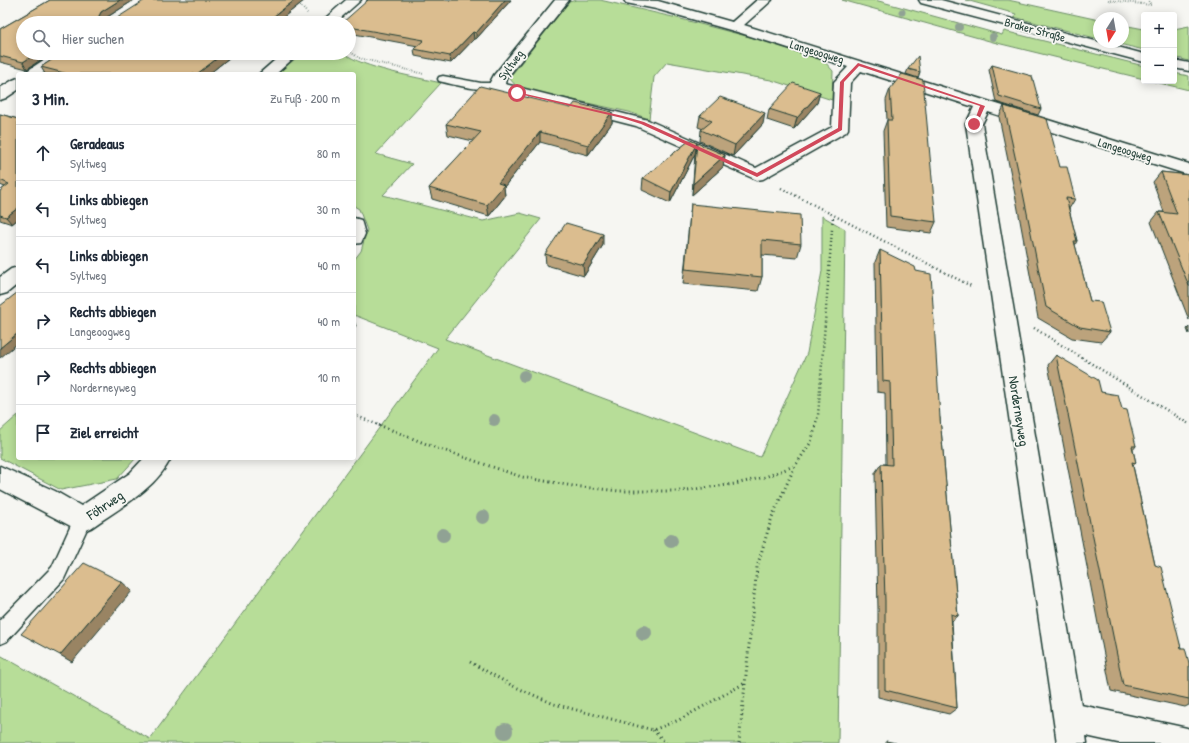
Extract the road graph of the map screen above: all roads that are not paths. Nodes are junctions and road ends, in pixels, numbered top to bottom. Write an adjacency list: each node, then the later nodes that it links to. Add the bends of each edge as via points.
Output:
1 (354, 0): 6 (street)
2 (562, 0): 18 (street, Syltweg, via 499,78)
3 (631, 0): 7 (street, Langeoogweg)
4 (765, 0): 7 (street)
5 (926, 0): 8 (street, Braker Straße)
6 (335, 16)
7 (734, 26): 11 (street, Langeoogweg)
8 (1141, 57)
9 (53, 60): 14 (street)
10 (284, 60): 15 (street)
11 (858, 65): 18 (street, Syltweg, via 842,82 840,129 757,175 642,123); 20 (street, Langeoogweg)
12 (1177, 65): 13 (street)
13 (1189, 67)
14 (35, 72)
15 (269, 72)
16 (443, 79): 18 (lane)
17 (16, 84): 19 (street)
18 (496, 86)
19 (0, 95)
20 (982, 106): 21 (street, Langeoogweg); 28 (street, Norderneyweg, via 974,124)
21 (1189, 170)
22 (16, 276): 23 (street)
23 (0, 288)
24 (157, 460): 26 (street, Föhrweg, via 139,481)
25 (0, 477): 26 (street, Föhrweg)
26 (82, 520): 27 (lane, via 58,573)
27 (0, 634)
28 (1070, 730): 29 (street, Norderneyweg)
29 (1187, 743)

